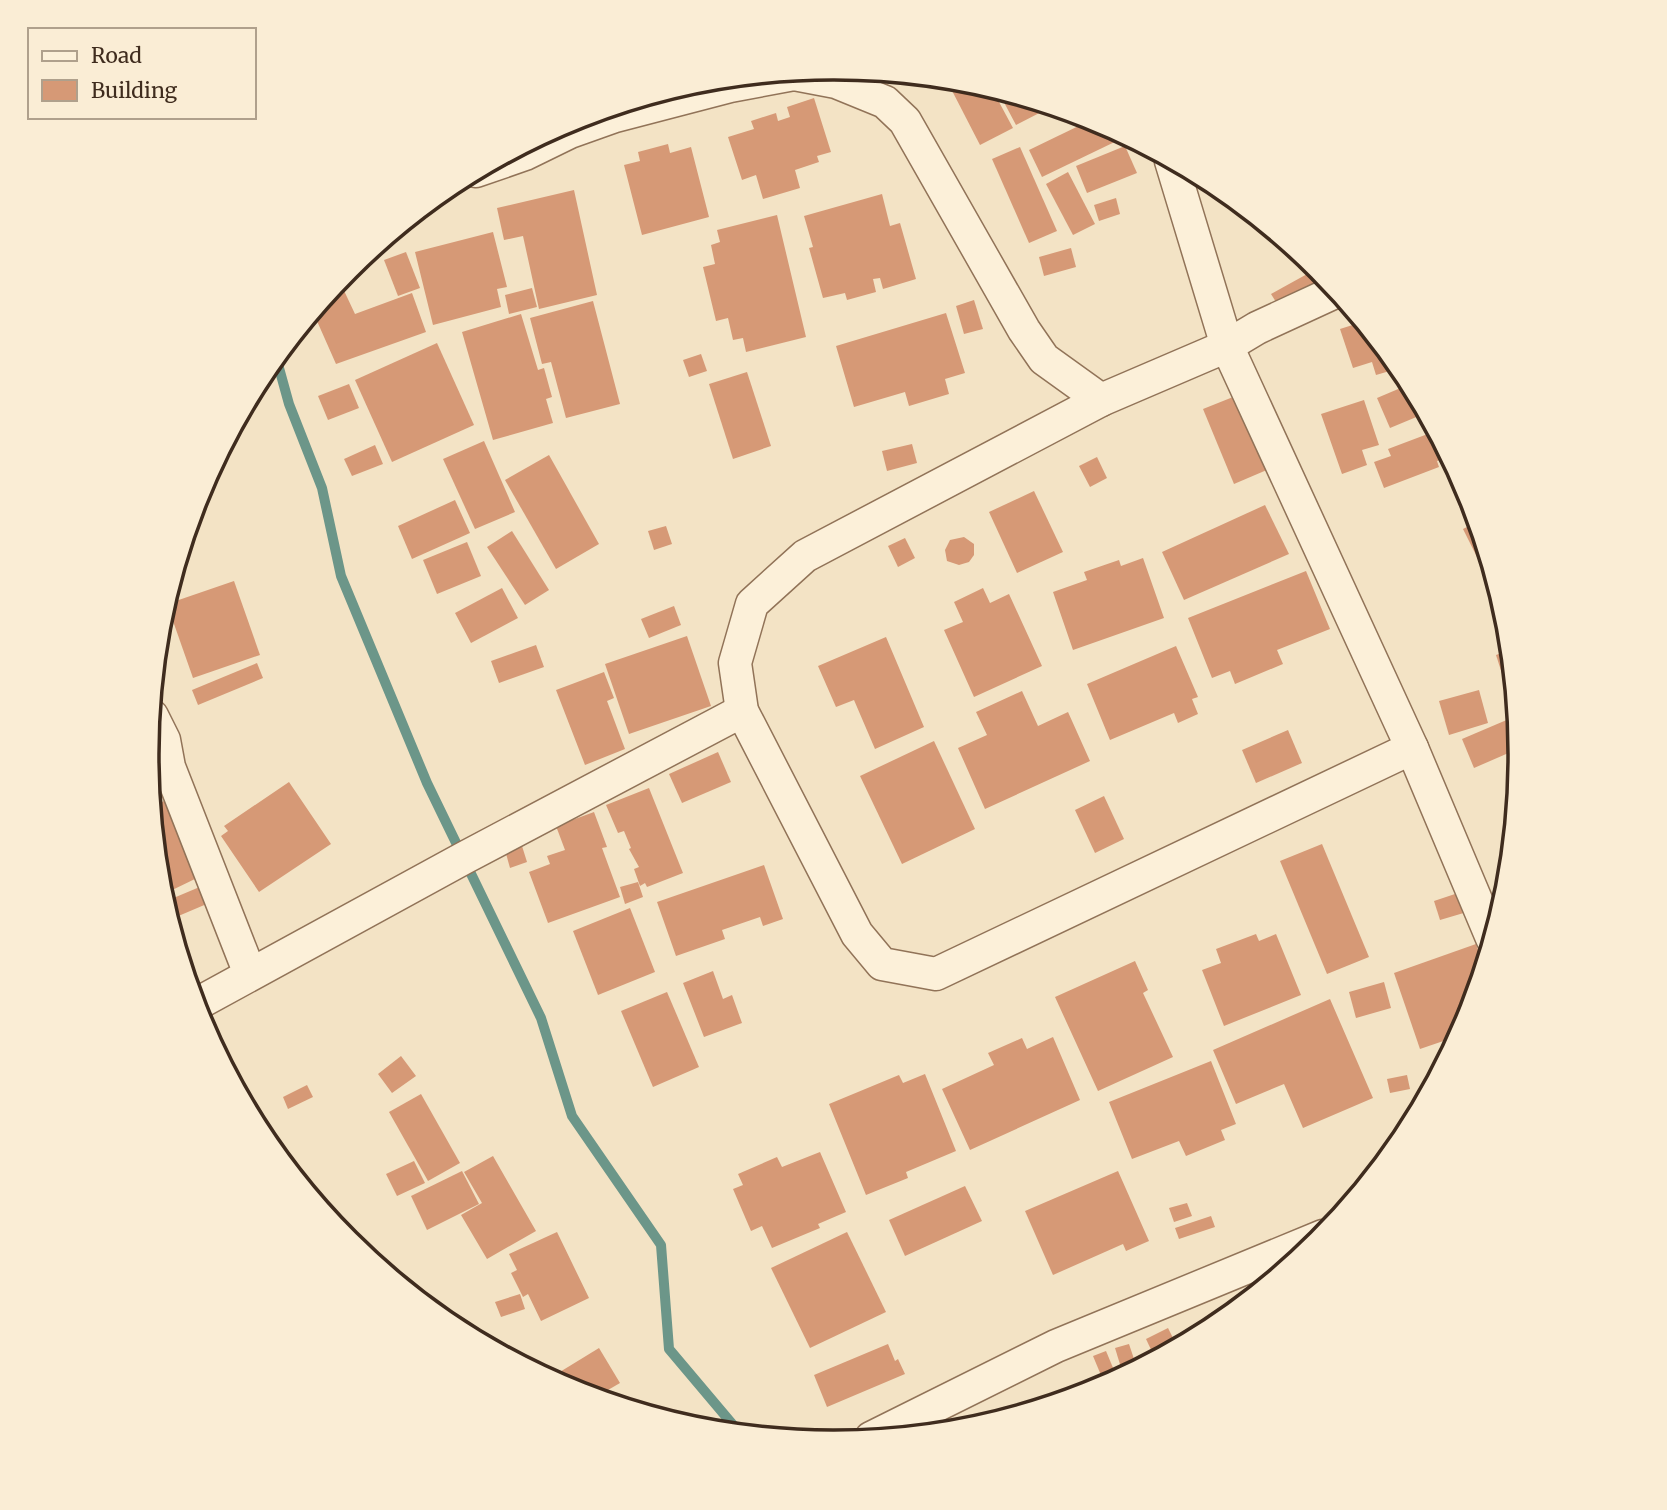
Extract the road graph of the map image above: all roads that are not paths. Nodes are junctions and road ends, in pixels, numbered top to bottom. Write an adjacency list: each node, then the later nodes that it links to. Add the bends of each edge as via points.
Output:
1 (827, 80): 7 (street, via 885,102 905,121 1044,359)
2 (705, 92): 3 (street)
3 (628, 113)
4 (1175, 173): 6 (street)
5 (1326, 295): 6 (street)
6 (1227, 346): 7 (street); 10 (street)
7 (1101, 400): 8 (street, via 805,556 752,604 735,663)
8 (742, 711): 10 (street, via 857,934 882,964 936,974); 12 (street)
9 (160, 731): 12 (street, via 169,767)
10 (1412, 748): 11 (street)
11 (1486, 924)
12 (250, 974): 13 (street)
13 (205, 999)
14 (1292, 1249): 15 (street, via 1056,1346)
15 (894, 1427)

